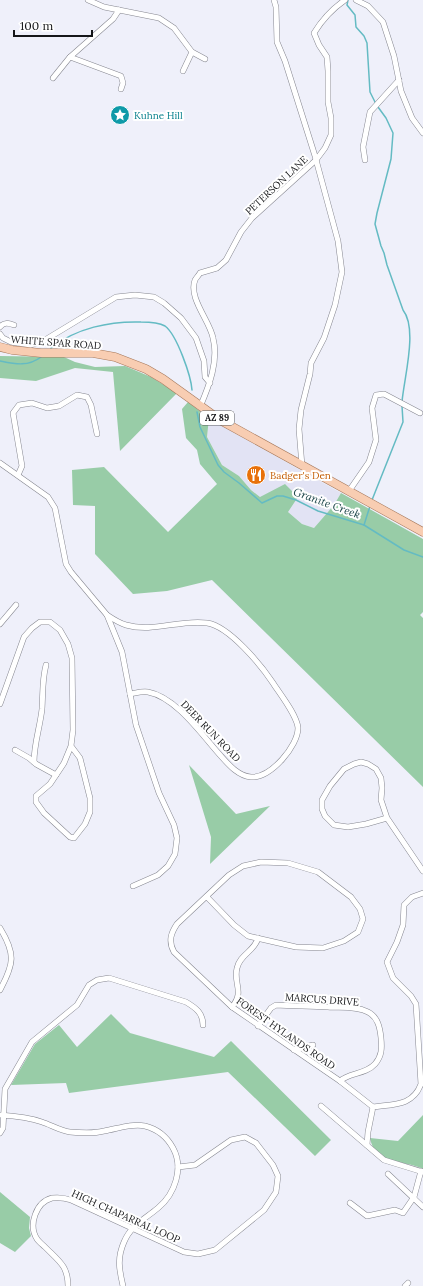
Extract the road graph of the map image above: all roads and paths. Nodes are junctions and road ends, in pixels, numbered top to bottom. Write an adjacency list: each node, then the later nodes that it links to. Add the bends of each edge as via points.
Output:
1 (88, 0): 5 (street)
2 (274, 0): 14 (street, via 277,42)
3 (345, 0): 14 (street, PETERSON LANE, via 334,8 314,33 327,57 331,118 331,136)
4 (356, 0): 11 (street, via 368,6 383,22)
5 (119, 10): 6 (street, via 159,18 174,28); 7 (street)
6 (192, 52): 8 (street); 9 (street)
7 (70, 57): 10 (street); 12 (street, via 121,76)
8 (204, 59)
9 (183, 71)
10 (52, 78)
11 (399, 80): 13 (street, via 412,118); 15 (street, via 370,112 363,147)
12 (121, 89)
13 (423, 133)
14 (316, 160): 20 (street, PETERSON LANE, via 252,218 226,260 217,268 200,273 195,281 194,294 214,338); 25 (street, via 338,241 342,272 324,338 311,363 301,410 299,429)
15 (365, 160)
16 (14, 325): 17 (street, via 9,323)
17 (0, 327)
18 (0, 334): 20 (street, via 11,342 31,345 45,340 116,297 154,297 164,302 181,318 196,338 204,361 205,378)
19 (0, 347): 21 (main road, WHITE SPAR ROAD / AZ 89, via 40,353 93,353 115,357 146,369)
20 (210, 383): 21 (street, PETERSON LANE)
21 (200, 407): 25 (main road, WHITE SPAR ROAD / AZ 89)
22 (420, 413): 27 (street, via 384,394 376,395 372,408 376,440 369,462)
23 (97, 434): 26 (street, via 87,397 77,395 59,406 47,408 32,403 19,405 13,413 22,466)
24 (0, 463): 26 (street)
25 (302, 466): 27 (main road, WHITE SPAR ROAD / AZ 89)
26 (18, 475): 30 (street, via 48,497 55,508 66,564)
27 (349, 491): 28 (main road, WHITE SPAR ROAD / AZ 89)
28 (423, 532)
29 (16, 605): 31 (street)
30 (107, 615): 33 (street, via 122,652); 33 (street, DEER RUN ROAD, via 124,625 142,628 208,623 223,630 247,650 272,681 294,715 298,727 296,740 278,764 258,776 251,777 229,766 187,718 165,699 149,692)
31 (0, 624)
32 (46, 665): 37 (street)
33 (130, 694): 41 (street, via 136,725 177,838 175,854 168,866 158,875)
34 (0, 704): 35 (street, via 24,637 40,622 50,622 60,630 72,658)
35 (71, 746): 38 (street); 38 (street, via 80,758 90,798 90,812 85,824 74,838 44,813 36,802 36,796)
36 (15, 750): 37 (street)
37 (34, 762): 38 (street)
38 (56, 775)
39 (386, 818): 39 (street, via 348,827 334,825 322,810 322,800 344,769 361,762 376,769 381,778 381,800); 40 (street)
40 (423, 871)
41 (133, 886)
42 (423, 893): 54 (street, via 412,897 404,905 403,925 387,962 393,978 416,1004 421,1084 412,1099 400,1104)
43 (207, 897): 45 (street, FOREST HYLANDS ROAD, via 240,931); 45 (street, FOREST HYLANDS ROAD, via 243,866 261,862 288,863 318,872 330,880 351,897 360,909 363,919 358,932 323,948 296,947); 47 (street, FOREST HYLANDS ROAD, via 177,924 172,931 170,942 174,952)
44 (0, 928): 46 (street, via 9,942 12,954 11,968)
45 (258, 938): 47 (street, via 241,958 236,969 239,997)
46 (0, 990)
47 (232, 1007): 49 (street, FOREST HYLANDS ROAD)
48 (203, 1025): 55 (street, via 203,1017 186,1002 109,978 97,980 89,985 77,1005 32,1042 5,1089)
49 (258, 1026): 51 (street, FOREST HYLANDS ROAD); 52 (street, MARCUS DRIVE, via 276,1005 355,1008 368,1012 380,1029 380,1057 369,1069)
50 (313, 1045): 51 (street)
51 (294, 1050): 52 (street, FOREST HYLANDS ROAD)
52 (340, 1081): 54 (street, FOREST HYLANDS ROAD)
53 (321, 1106): 57 (street)
54 (373, 1107): 57 (street)
55 (2, 1115): 56 (street, via 3,1128); 58 (street, via 21,1116 68,1132 80,1133 102,1132 129,1125 145,1126 159,1132 168,1140 175,1152)
56 (0, 1133)
57 (367, 1145): 59 (street, via 384,1160)
58 (178, 1167): 64 (street, via 172,1191 164,1202); 64 (street, HIGH CHAPARRAL LOOP, via 195,1165 231,1140 244,1137 256,1143 273,1165 278,1176 276,1192 264,1210 215,1250 198,1254 184,1252)
59 (422, 1172): 61 (street)
60 (388, 1174): 61 (street)
61 (414, 1197): 62 (street, via 403,1213 395,1210 367,1216); 63 (street)
62 (350, 1203)
63 (423, 1207)
64 (132, 1228): 65 (street, HIGH CHAPARRAL LOOP, via 61,1197 51,1198 41,1205 33,1221 34,1231 37,1239 62,1265 68,1275); 66 (street, via 119,1256)
65 (68, 1286)
66 (123, 1286)

